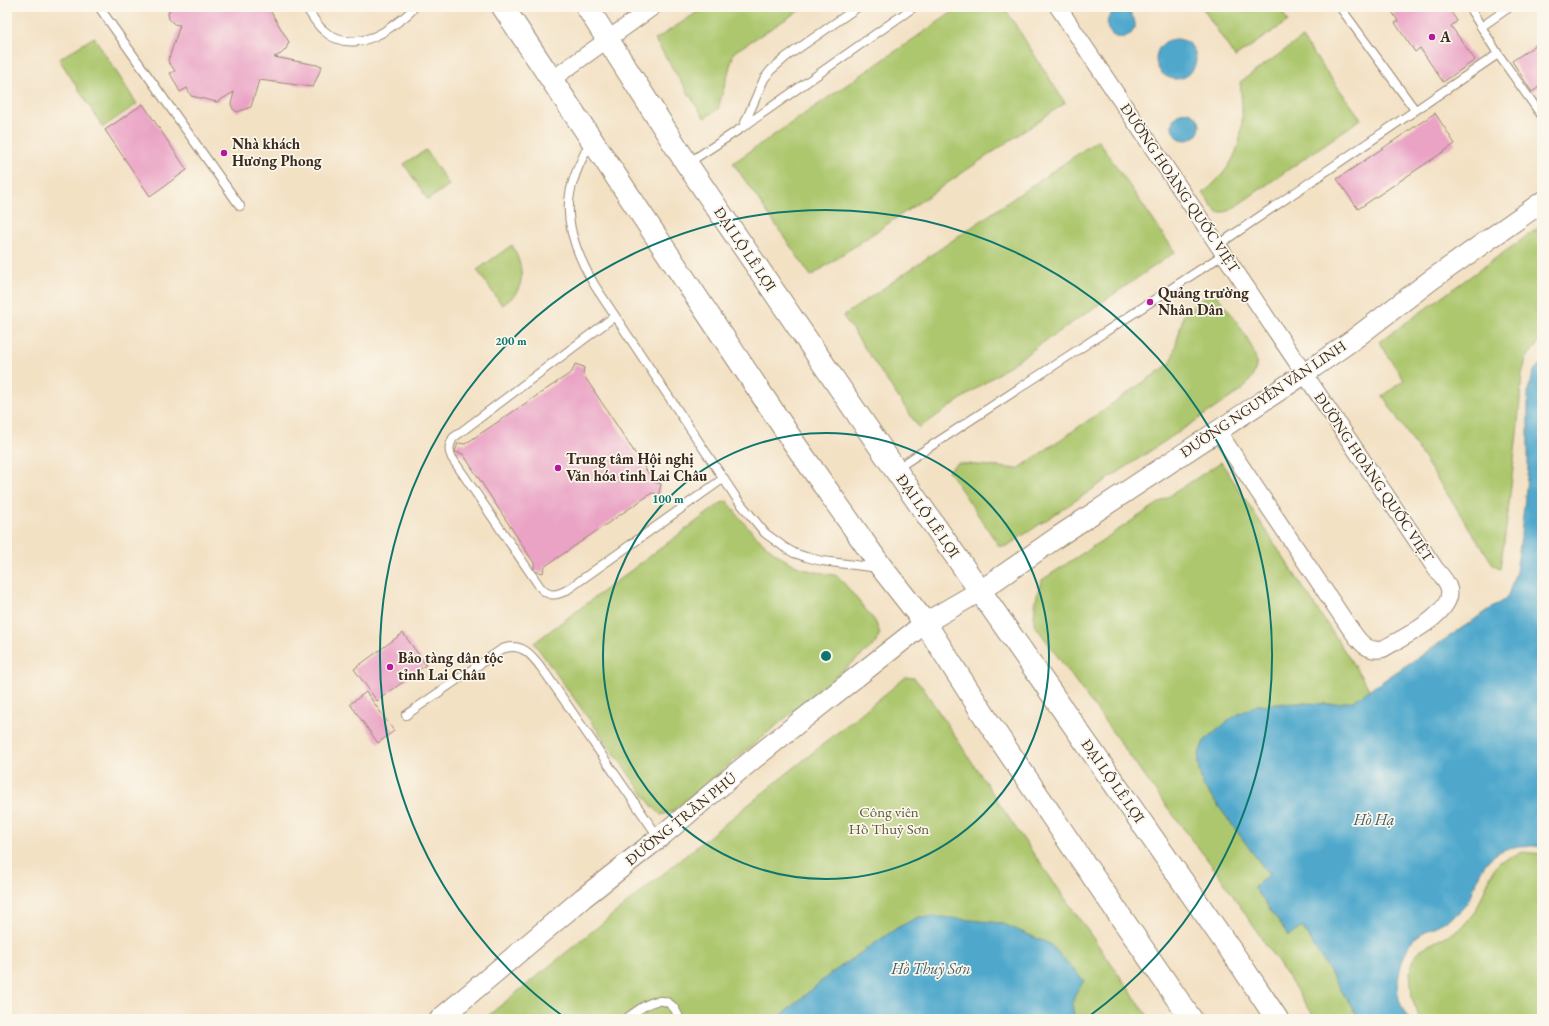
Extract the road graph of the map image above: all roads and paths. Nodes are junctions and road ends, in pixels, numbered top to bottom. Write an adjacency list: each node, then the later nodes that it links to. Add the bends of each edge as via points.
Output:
1 (99, 7): 23 (lane)
2 (306, 7): 3 (lane, via 321,29 348,42 372,38 407,15)
3 (414, 7)
4 (503, 7): 16 (main road)
5 (587, 7): 14 (main road, ĐẠI LỘ LÊ LỢI)
6 (654, 7): 14 (street)
7 (858, 7): 19 (lane, via 771,70 764,79)
8 (914, 7): 19 (lane)
9 (1058, 7): 24 (street, ĐƯỜNG HOÀNG QUỐC VIỆT)
10 (1340, 7): 17 (lane)
11 (1469, 7): 13 (lane)
12 (1510, 7): 13 (lane)
13 (1481, 27): 15 (lane)
14 (608, 39): 16 (street); 21 (main road, ĐẠI LỘ LÊ LỢI)
15 (1498, 54): 17 (lane); 18 (lane)
16 (551, 80): 20 (main road)
17 (1415, 110): 24 (lane)
18 (1542, 116)
19 (743, 127): 21 (lane)
20 (591, 139): 25 (lane, via 575,177 568,216 585,270); 30 (main road, via 794,443)
21 (687, 164): 28 (main road, ĐẠI LỘ LÊ LỢI)
22 (1542, 202): 26 (street, ĐƯỜNG NGUYỄN VĂN LINH)
23 (240, 206)
24 (1221, 250): 26 (street, ĐƯỜNG HOÀNG QUỐC VIỆT); 28 (lane)
25 (615, 316): 29 (lane); 29 (lane, via 452,438 449,452 456,465 544,593 550,595 567,590)
26 (1304, 374): 27 (street, ĐƯỜNG NGUYỄN VĂN LINH); 27 (street, ĐƯỜNG HOÀNG QUỐC VIỆT, via 1449,586 1446,606 1424,624 1383,649 1375,651 1367,648 1349,627)
27 (1217, 430): 31 (street, ĐƯỜNG NGUYỄN VĂN LINH)
28 (895, 469): 31 (main road, ĐẠI LỘ LÊ LỢI)
29 (724, 478): 30 (lane, via 737,499 765,532 794,553 822,561)
30 (882, 568): 32 (main road)
31 (980, 590): 32 (street, ĐƯỜNG NGUYỄN VĂN LINH); 39 (main road, ĐẠI LỘ LÊ LỢI)
32 (925, 623): 34 (street, ĐƯỜNG TRẦN PHÚ, via 730,778); 38 (main road, via 1072,846)
33 (406, 715): 34 (lane, via 502,649 518,647 530,655 546,674)
34 (659, 838): 35 (street, ĐƯỜNG TRẦN PHÚ, via 583,898)
35 (440, 1019)
36 (626, 1019): 37 (lane, via 657,1001 670,1004)
37 (680, 1019)
38 (1191, 1019)
39 (1277, 1019)

